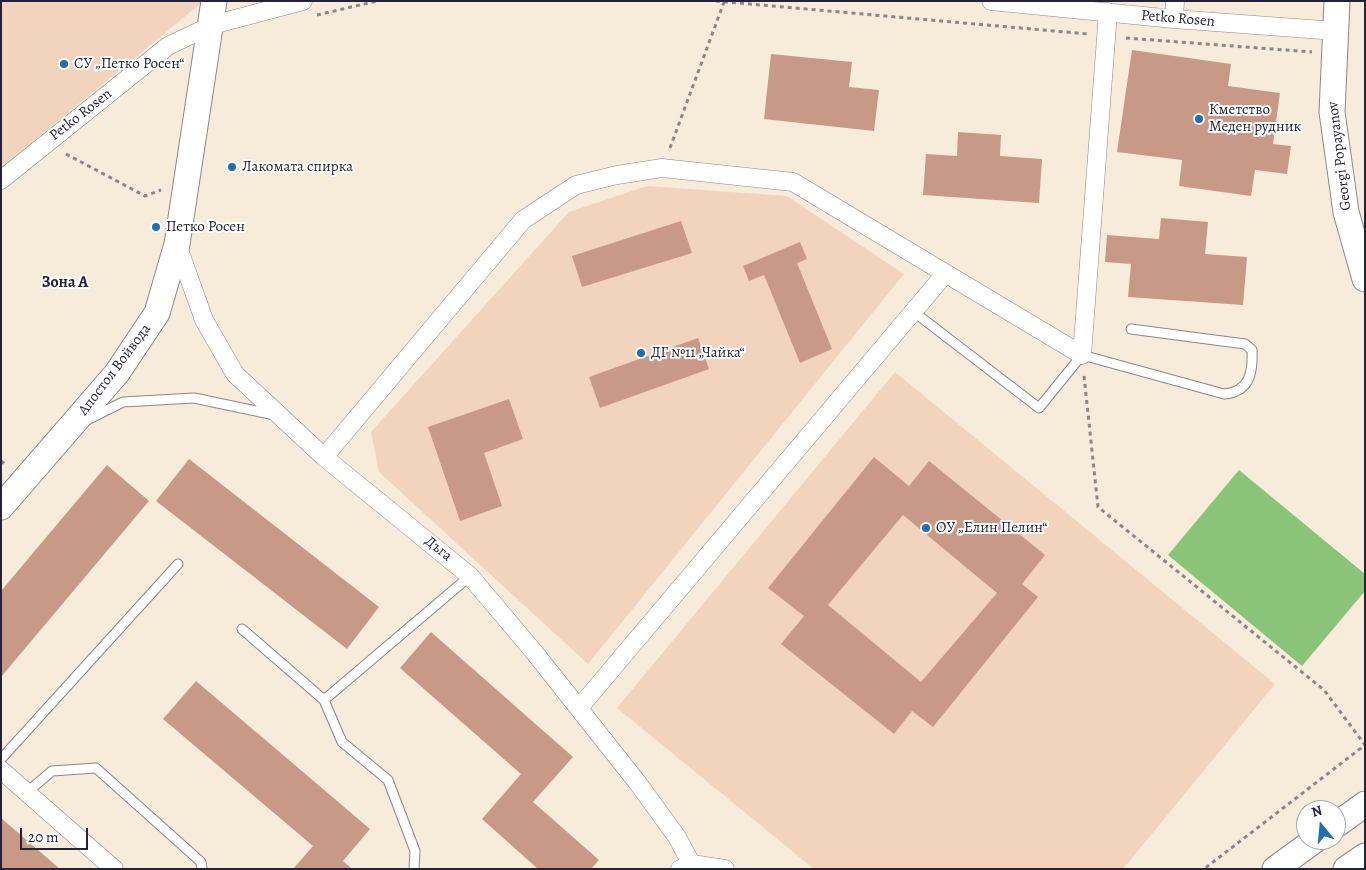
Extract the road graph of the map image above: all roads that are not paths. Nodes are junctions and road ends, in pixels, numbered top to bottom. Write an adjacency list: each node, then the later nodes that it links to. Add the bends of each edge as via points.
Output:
1 (303, 1): 6 (street, Petko Rosen)
2 (991, 1): 5 (street, Petko Rosen)
3 (1337, 1): 7 (street, Georgi Popayanov)
4 (1175, 10): 5 (street, Petko Rosen); 7 (street, Petko Rosen)
5 (1108, 12): 14 (street)
6 (213, 13): 8 (street, Petko Rosen); 9 (street, Апостол Войвода)
7 (1335, 42): 11 (street, Georgi Popayanov, via 1332,112 1346,212)
8 (1, 180)
9 (177, 244): 15 (street, Дъга, via 204,320 235,374); 16 (street, Апостол Войвода, via 157,314 117,373)
10 (945, 274): 12 (street); 14 (street); 17 (street, via 793,182 662,168 576,185 523,220)
11 (1365, 279)
12 (914, 312): 14 (lane, via 1039,408); 23 (street)
13 (1131, 329): 14 (lane, via 1245,344 1252,350 1247,384 1240,391 1224,394)
14 (1082, 355)
15 (277, 416): 16 (lane, via 194,398 123,402); 17 (street, Дъга)
16 (71, 428): 18 (street, Апостол Войвода)
17 (324, 457): 20 (street, Дъга)
18 (1, 507)
19 (178, 564): 24 (lane)
20 (470, 576): 22 (lane); 23 (street, Дъга)
21 (242, 629): 22 (lane)
22 (324, 700): 34 (lane, via 342,742 388,780 415,852)
23 (579, 708): 31 (street, Дъга, via 672,830)
24 (1, 759)
25 (1, 770): 26 (street)
26 (26, 793): 32 (street); 33 (lane, via 52,771 96,768 202,862)
27 (1365, 804): 28 (street)
28 (1346, 818)
29 (1301, 850): 36 (street)
30 (1365, 856): 37 (street)
31 (689, 867): 35 (street)
32 (114, 869)
33 (202, 869)
34 (414, 869)
35 (725, 869)
36 (1275, 869)
37 (1346, 869)

